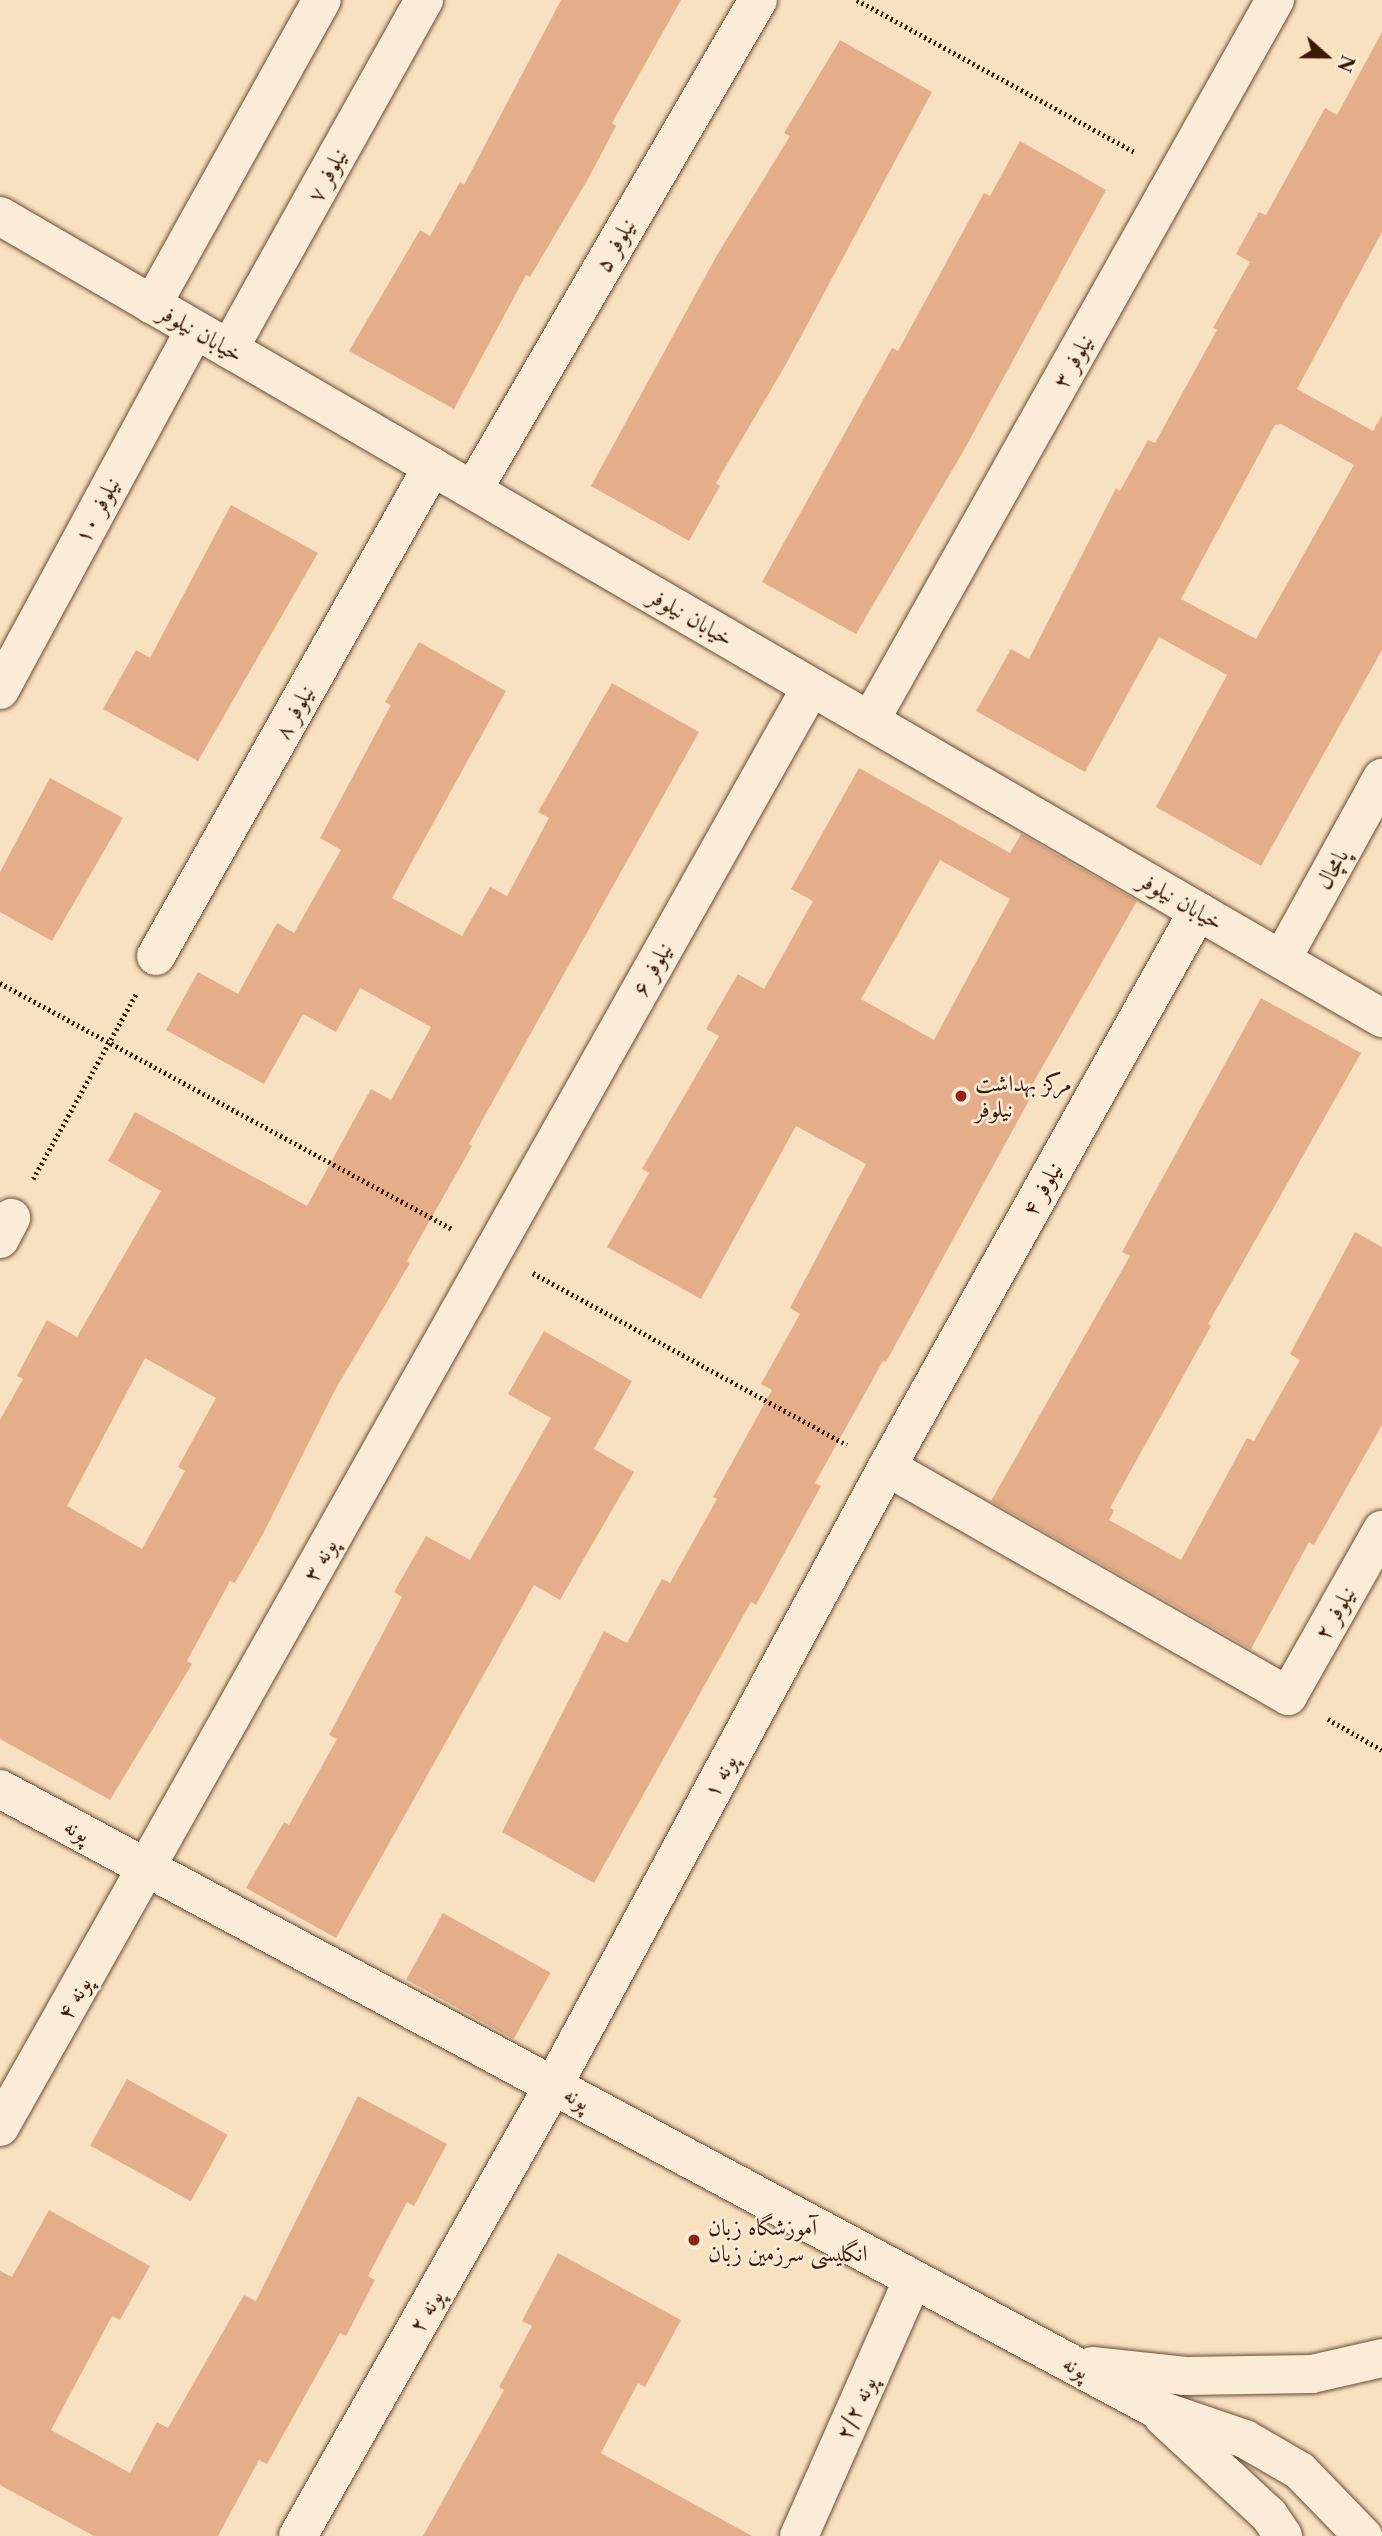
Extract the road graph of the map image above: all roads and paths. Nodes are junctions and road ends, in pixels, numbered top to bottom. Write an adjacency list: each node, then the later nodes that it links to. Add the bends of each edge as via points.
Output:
1 (322, 0): 8 (street)
2 (424, 0): 10 (street, نیلوفر ۷)
3 (758, 0): 12 (street, نیلوفر ۵)
4 (857, 0): 6 (path)
5 (1275, 0): 6 (street, نیلوفر ۳)
6 (1177, 176): 15 (street, نیلوفر ۳)
7 (0, 216): 8 (street, خیابان نیلوفر)
8 (152, 305): 9 (street, خیابان نیلوفر)
9 (195, 330): 10 (street, خیابان نیلوفر); 14 (street, نیلوفر ۱۰)
10 (229, 349): 11 (street, خیابان نیلوفر)
11 (432, 467): 12 (street, خیابان نیلوفر); 18 (street, نیلوفر ۸)
12 (473, 490): 13 (street, خیابان نیلوفر)
13 (811, 687): 15 (street, خیابان نیلوفر); 24 (street, نیلوفر ۶)
14 (0, 690)
15 (870, 721): 17 (street, خیابان نیلوفر)
16 (1382, 778): 19 (street, پامچال)
17 (1198, 911): 19 (street, خیابان نیلوفر); 25 (street, نیلوفر ۴)
18 (156, 956): 22 (path)
19 (1282, 959): 21 (street, خیابان نیلوفر)
20 (0, 983): 22 (path)
21 (1382, 1018)
22 (110, 1044): 23 (path); 24 (path)
23 (6, 1228)
24 (494, 1251): 25 (path); 30 (street, پونه ۳)
25 (887, 1467): 27 (street); 31 (street, پونه ۱)
26 (1382, 1530): 27 (street, نیلوفر ۲)
27 (1288, 1696): 28 (path)
28 (1382, 1750)
29 (0, 1789): 30 (street, پونه)
30 (147, 1868): 31 (street, پونه); 32 (street, پونه ۴)
31 (553, 2086): 33 (street, پونه); 37 (street, پونه ۲)
32 (0, 2127)
33 (913, 2279): 35 (street, پونه); 38 (street, پونه ۲/۲)
34 (1382, 2358): 35 (street, via 1312,2374 1261,2375 1185,2376)
35 (1071, 2364): 36 (street, پونه)
36 (1154, 2408): 39 (street, via 1269,2515); 40 (street, via 1245,2439 1300,2471)
37 (298, 2536)
38 (799, 2536)
39 (1283, 2536)
40 (1363, 2536)

